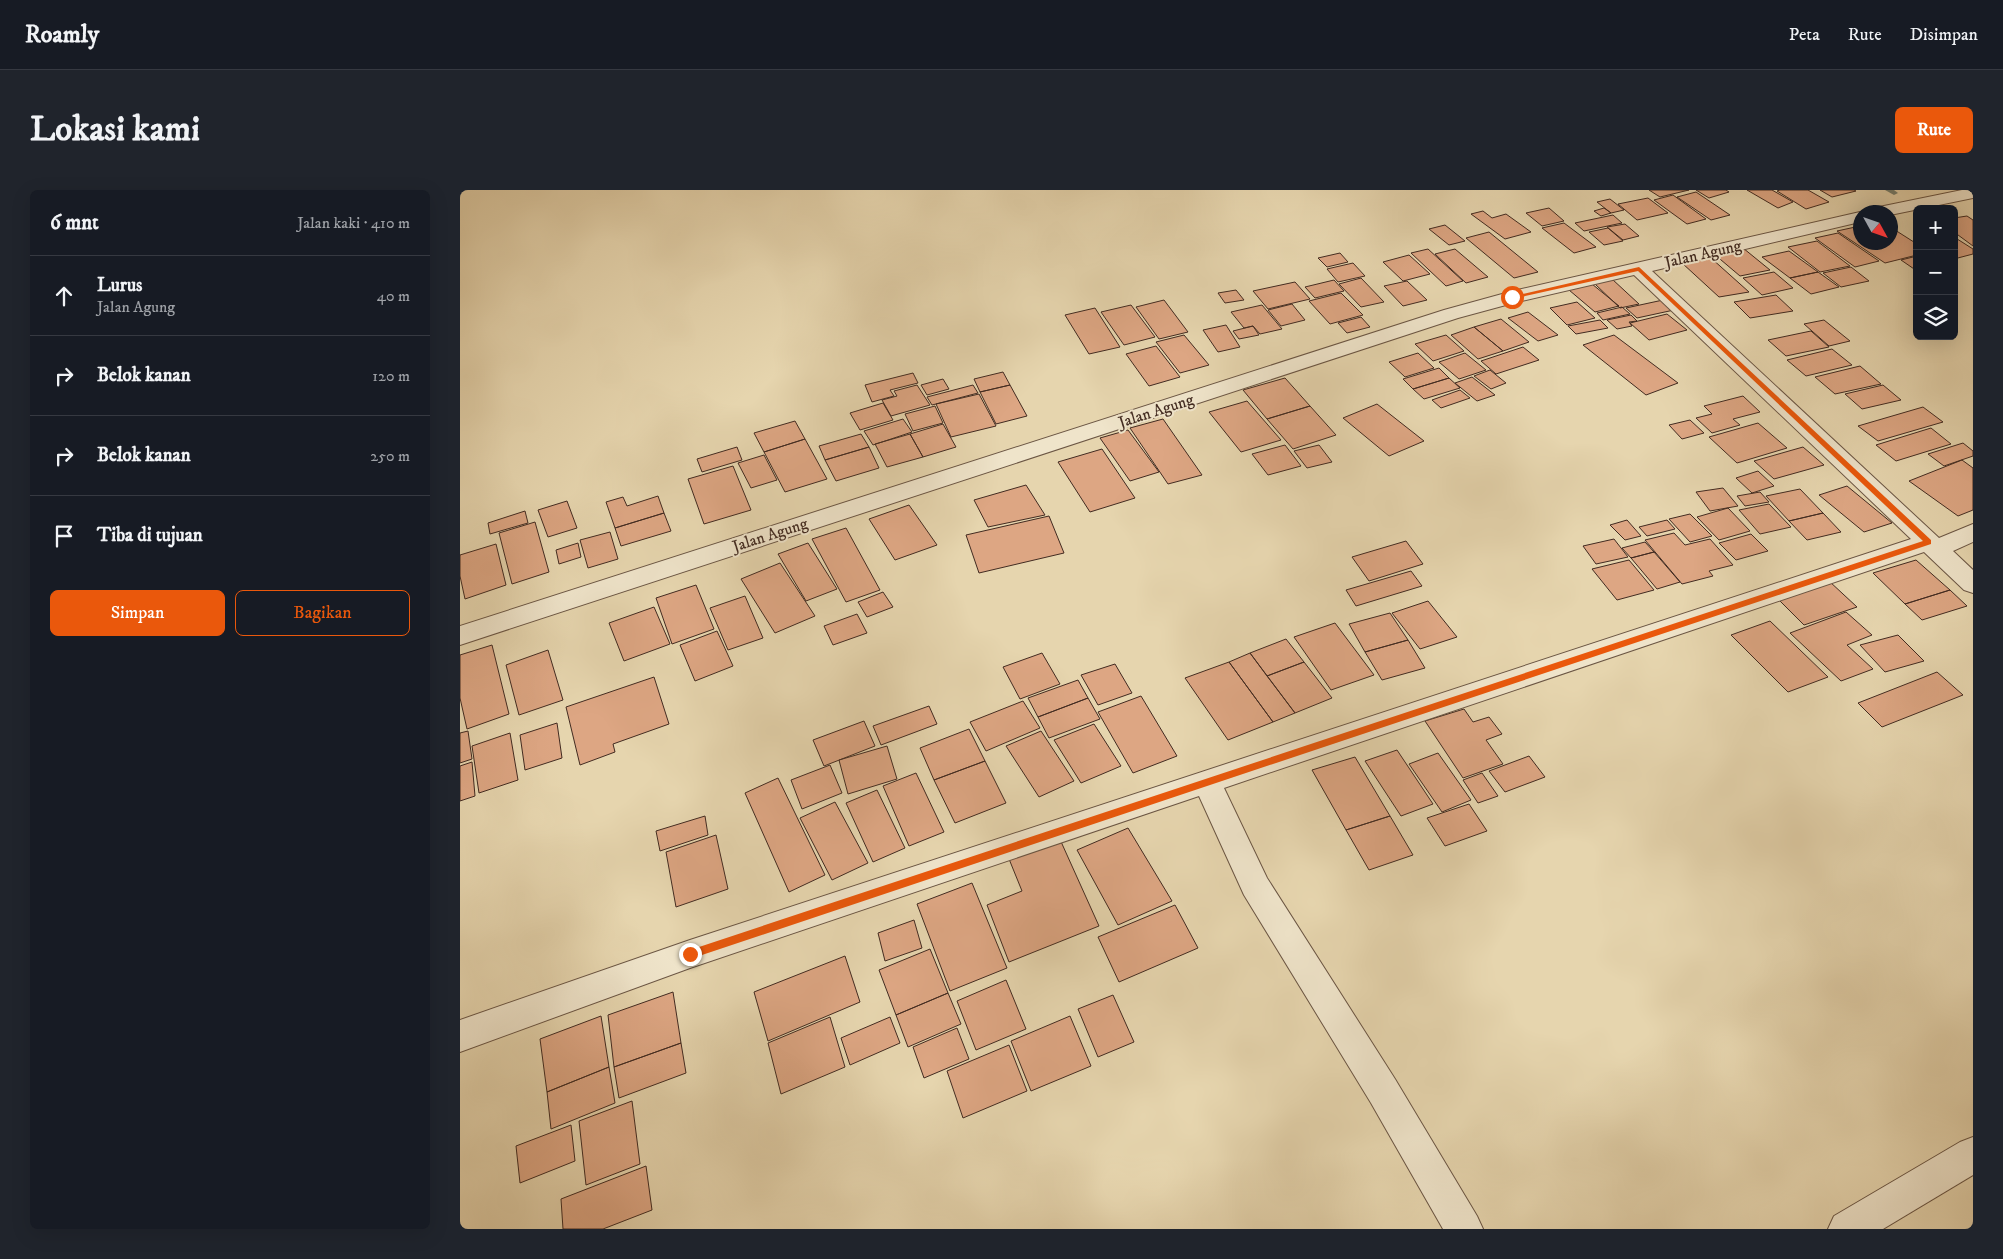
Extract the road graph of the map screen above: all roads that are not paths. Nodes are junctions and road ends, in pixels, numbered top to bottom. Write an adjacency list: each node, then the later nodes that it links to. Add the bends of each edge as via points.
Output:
1 (1973, 193): 2 (street)
2 (1898, 208)
3 (1853, 219): 4 (street, Jalan Agung)
4 (1639, 269): 6 (street); 8 (street, Jalan Agung, via 1451,314)
5 (1973, 532): 6 (street)
6 (1932, 546): 7 (street); 9 (street)
7 (1973, 584)
8 (460, 636)
9 (1207, 782): 10 (street, via 690,954); 12 (street, via 1255,886 1383,1091)
10 (460, 1036)
11 (1973, 1154): 13 (street)
12 (1464, 1229)
13 (1847, 1229)

